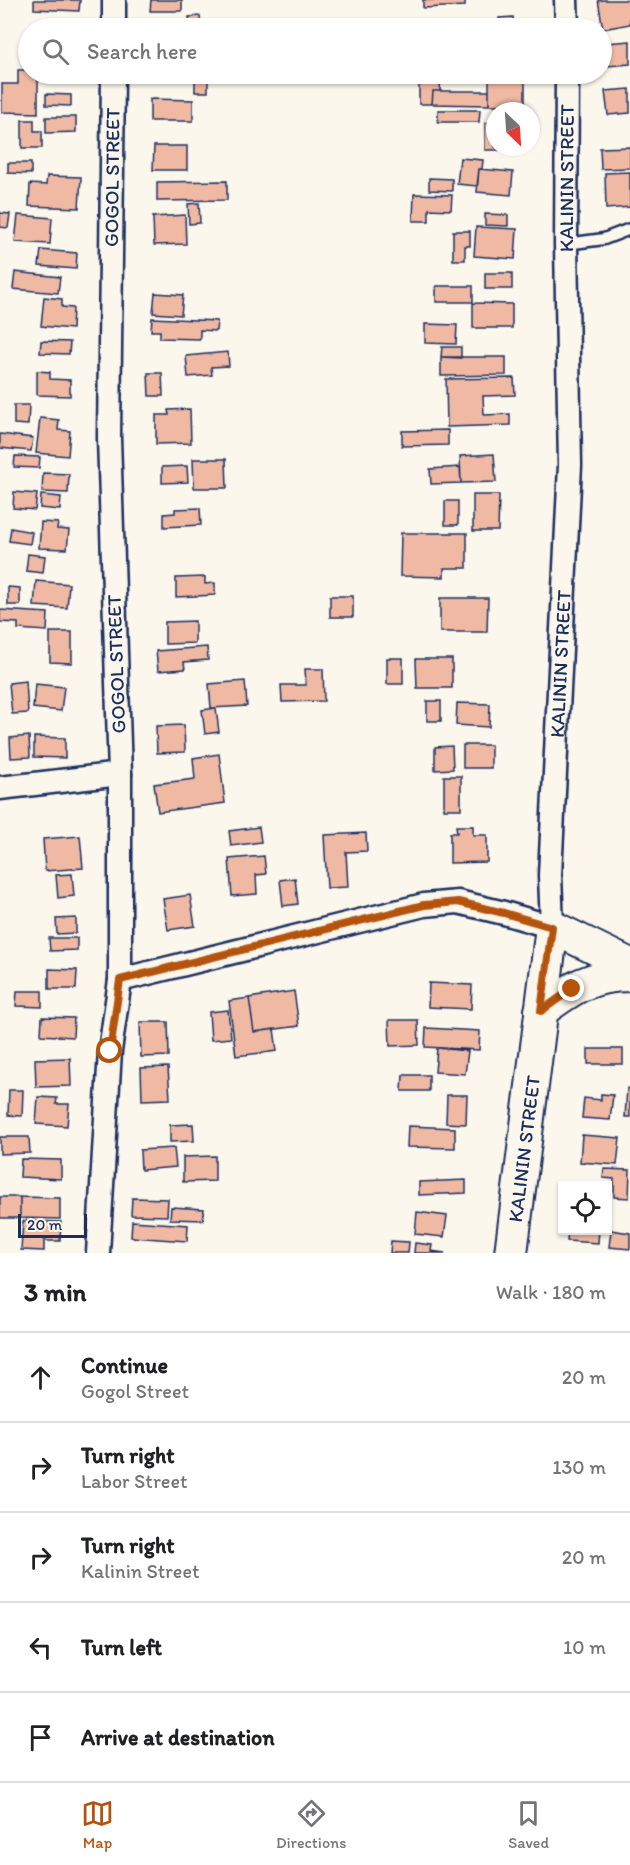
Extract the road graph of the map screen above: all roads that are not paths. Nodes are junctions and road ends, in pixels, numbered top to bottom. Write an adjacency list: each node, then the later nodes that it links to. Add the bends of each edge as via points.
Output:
1 (114, 0): 3 (street)
2 (566, 0): 4 (street)
3 (114, 18)
4 (567, 18)
5 (114, 84): 9 (street, GOGOL STREET, via 109,438)
6 (567, 84): 8 (street, KALININ STREET)
7 (630, 230): 8 (lane, via 604,239)
8 (566, 244): 11 (street, KALININ STREET, via 570,465 550,874)
9 (120, 774): 10 (street); 14 (street, GOGOL STREET)
10 (0, 788)
11 (552, 927): 12 (street); 14 (street, via 458,902 424,905); 15 (street, KALININ STREET)
12 (630, 965)
13 (630, 975): 15 (street, via 592,979)
14 (120, 980): 16 (street, GOGOL STREET, via 110,1051)
15 (541, 1011): 17 (street, KALININ STREET)
16 (98, 1253)
17 (512, 1253)

